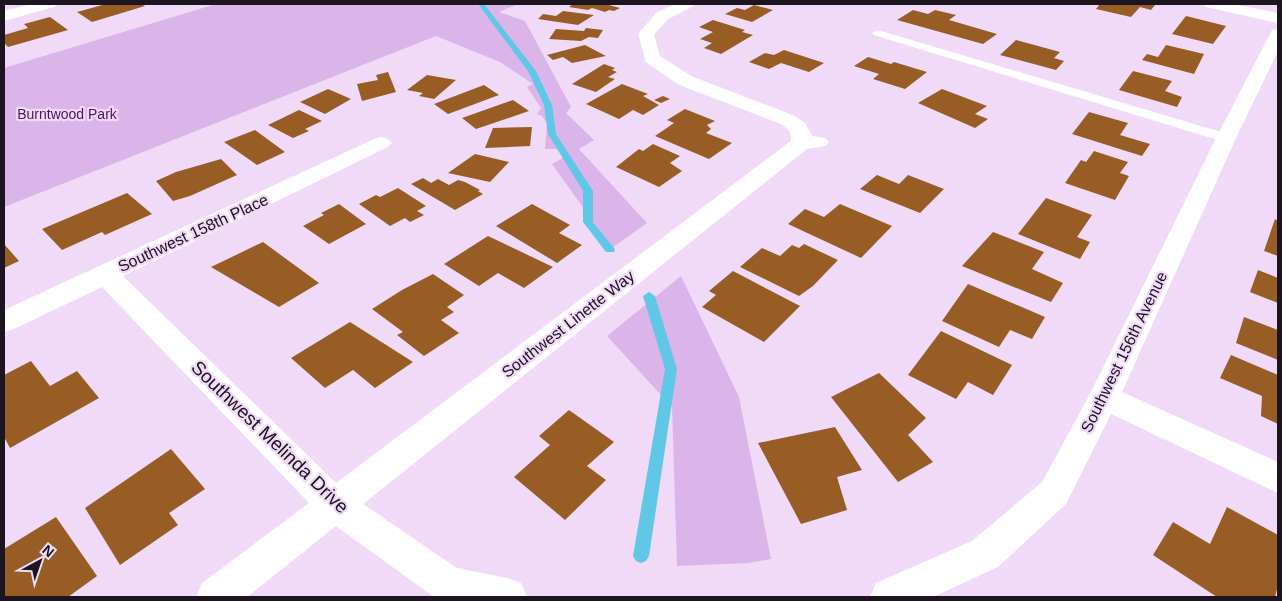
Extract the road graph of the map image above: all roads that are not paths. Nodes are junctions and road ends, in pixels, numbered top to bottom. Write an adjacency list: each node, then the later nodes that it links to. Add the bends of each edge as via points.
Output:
1 (49, 4): 4 (street)
2 (688, 4): 14 (street, Southwest Linette Way, via 662,16 646,34 652,58 684,80 788,120 809,142)
3 (1211, 4): 5 (street)
4 (4, 16)
5 (1278, 18)
6 (878, 33): 8 (lane)
7 (1278, 34): 8 (street, Southwest 156th Avenue)
8 (1226, 138): 12 (street, Southwest 156th Avenue)
9 (381, 143): 10 (street, Southwest 158th Place)
10 (105, 274): 11 (street, Southwest 158th Place); 14 (street, Southwest Melinda Drive)
11 (4, 322)
12 (1104, 397): 13 (street); 17 (street, Southwest 156th Avenue, via 1054,494 985,554)
13 (1278, 478)
14 (334, 504): 15 (street, Southwest Linette Way); 16 (street, Southwest Melinda Drive, via 449,585)
15 (216, 597)
16 (507, 597)
17 (890, 597)

